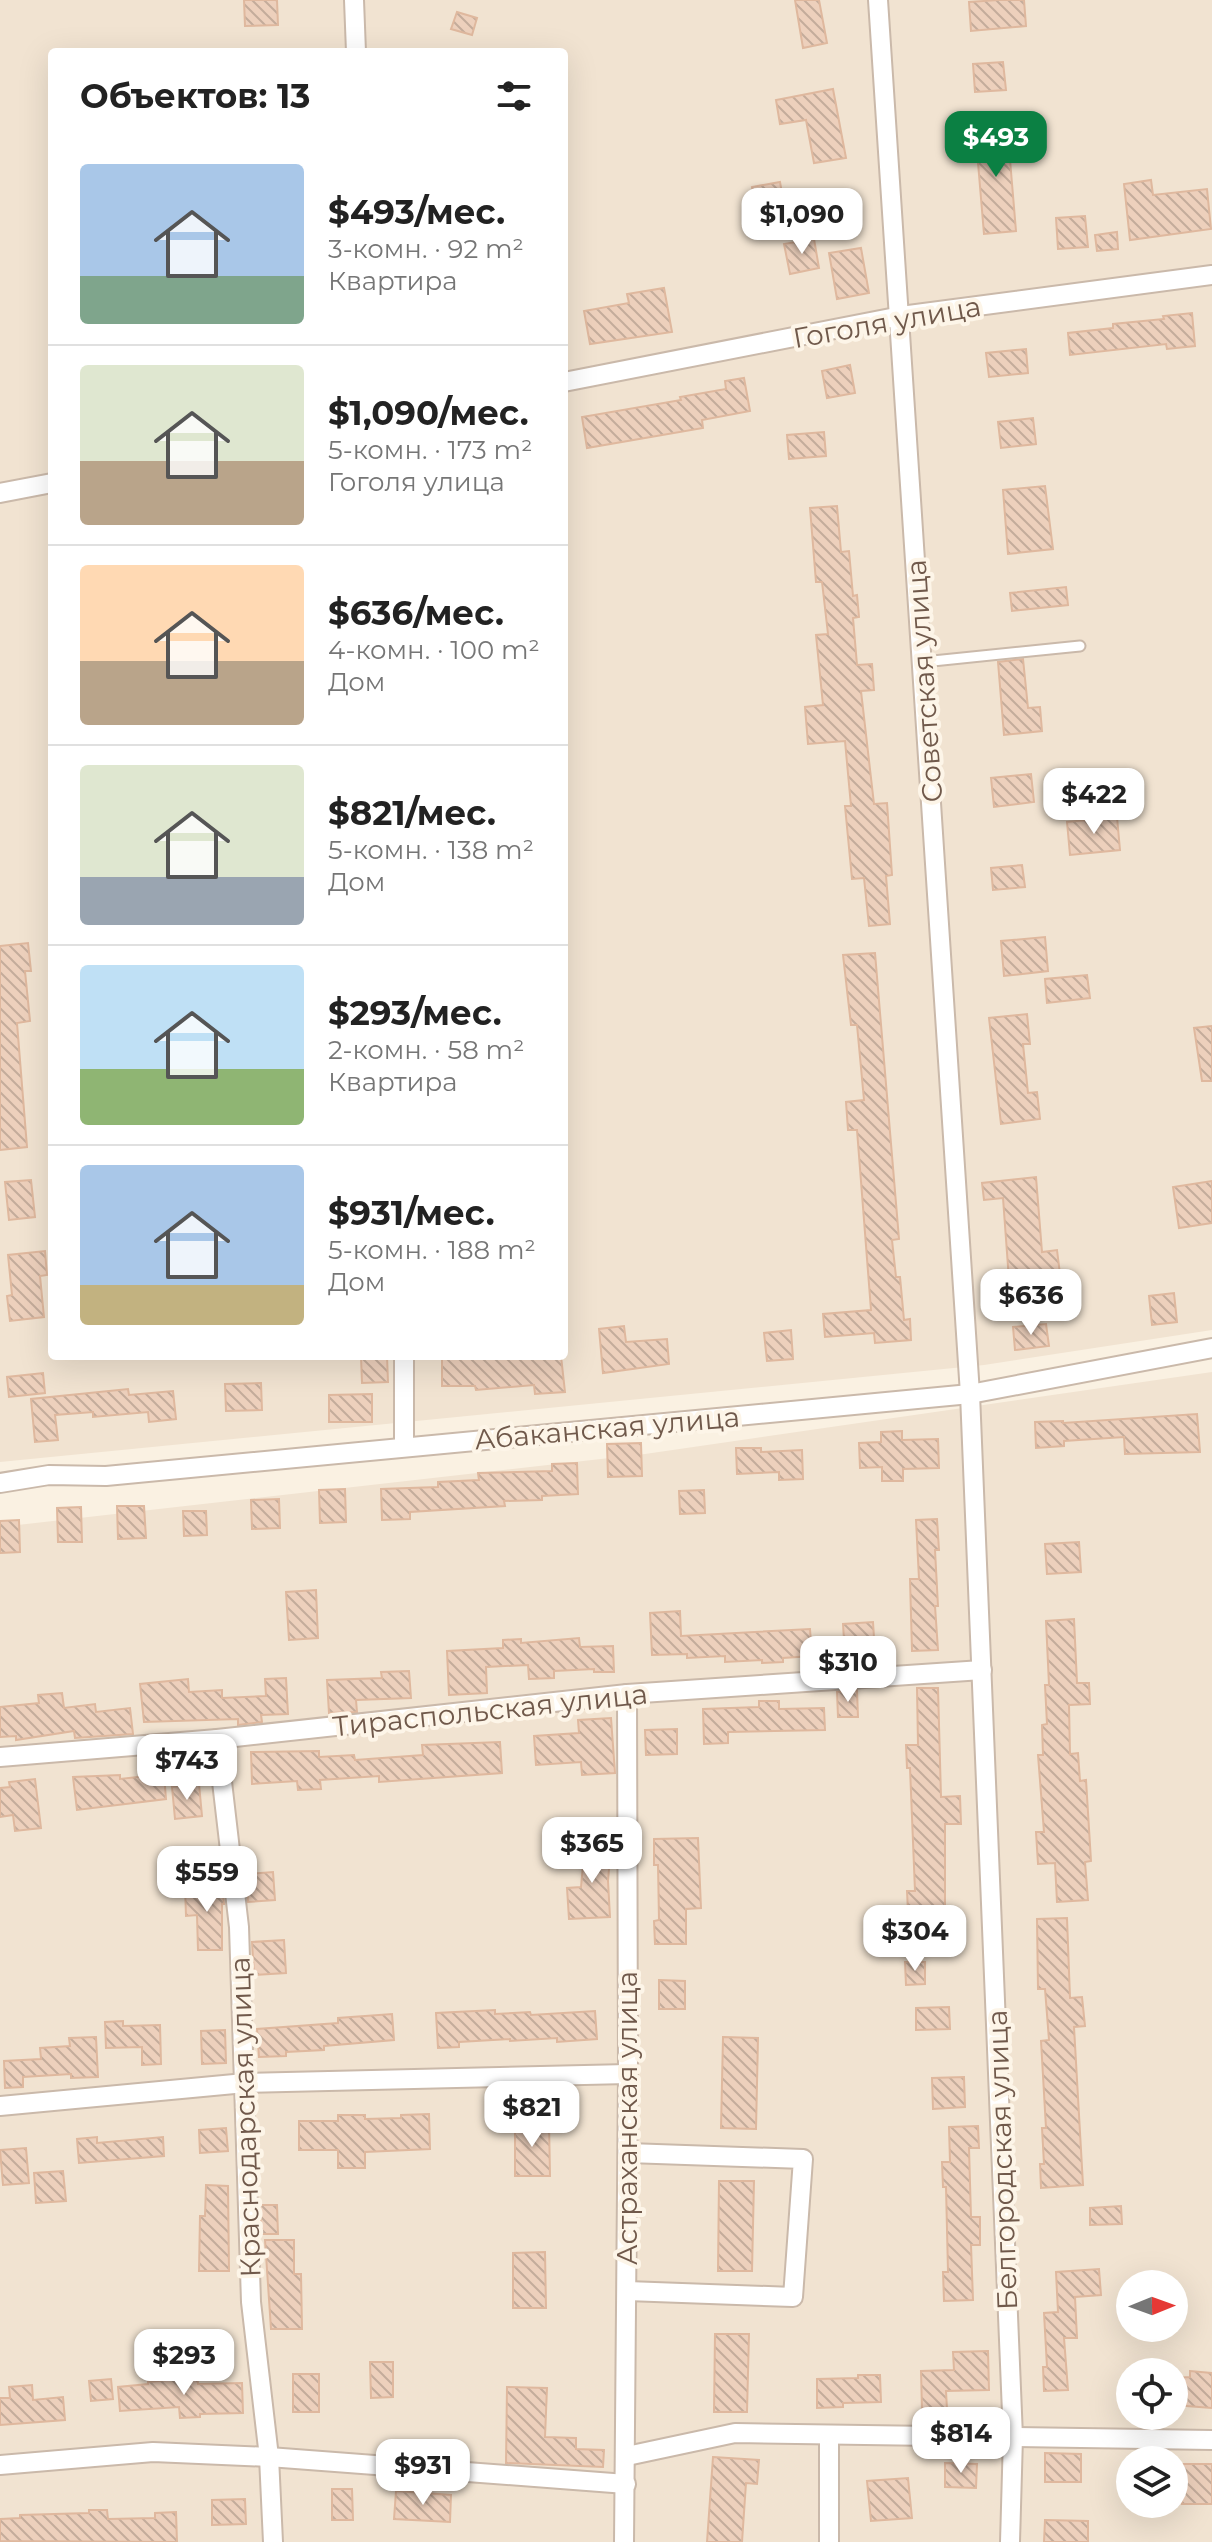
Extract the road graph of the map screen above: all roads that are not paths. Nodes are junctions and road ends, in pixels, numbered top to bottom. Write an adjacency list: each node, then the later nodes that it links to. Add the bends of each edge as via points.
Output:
1 (354, 0): 3 (street)
2 (878, 0): 5 (street, Советская улица)
3 (356, 48)
4 (1212, 275): 5 (street, Гоголя улица)
5 (901, 316): 6 (street, Гоголя улица); 10 (street, Советская улица)
6 (568, 381)
7 (48, 484): 8 (street)
8 (0, 493)
9 (1080, 646): 10 (lane)
10 (923, 662): 13 (street, Советская улица)
11 (1212, 1348): 13 (street, Абаканская улица)
12 (404, 1360): 14 (street)
13 (970, 1394): 14 (street, Абаканская улица); 16 (street, Белгородская улица)
14 (404, 1447): 15 (street, Абаканская улица)
15 (0, 1483)
16 (982, 1670): 17 (street, Тираспольская улица); 26 (street, Белгородская улица)
17 (627, 1694): 18 (street, Тираспольская улица); 20 (street, Астраханская улица)
18 (217, 1739): 19 (street, Тираспольская улица); 21 (street, Краснодарская улица, via 239,1927)
19 (0, 1757)
20 (628, 2074): 21 (street); 23 (street, Астраханская улица)
21 (245, 2083): 22 (street); 29 (street, Краснодарская улица, via 251,2302)
22 (0, 2106)
23 (628, 2153): 24 (street, Астраханская улица); 24 (street, via 803,2159 793,2297)
24 (627, 2291): 28 (street, Астраханская улица)
25 (829, 2435): 26 (street); 28 (street, via 735,2433); 34 (street)
26 (1013, 2437): 27 (street); 35 (street, Белгородская улица)
27 (1212, 2440)
28 (627, 2456): 31 (street, Астраханская улица)
29 (269, 2457): 30 (street, via 153,2452); 31 (street); 32 (street, Краснодарская улица)
30 (0, 2465)
31 (626, 2484): 33 (street, Астраханская улица)
32 (273, 2542)
33 (624, 2542)
34 (829, 2542)
35 (1010, 2542)

